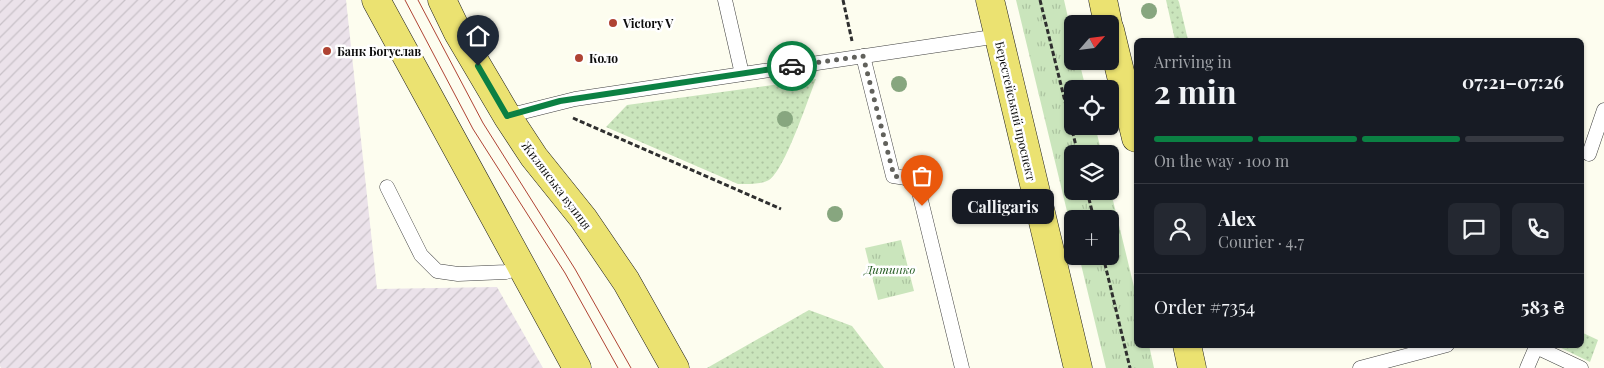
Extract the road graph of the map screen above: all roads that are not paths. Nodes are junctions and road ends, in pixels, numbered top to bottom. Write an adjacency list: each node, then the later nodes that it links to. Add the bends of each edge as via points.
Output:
1 (376, 0): 16 (main road)
2 (442, 0): 12 (main road, Жилянська вулиця)
3 (725, 0): 10 (lane)
4 (990, 0): 7 (main road, Берестейський проспект)
5 (1103, 0): 6 (main road)
6 (1106, 15)
7 (999, 36): 8 (lane); 24 (main road, Берестейський проспект)
8 (860, 57): 10 (lane); 23 (lane, via 894,176 906,178 918,188)
9 (1119, 67): 13 (main road)
10 (742, 74): 12 (lane, via 560,101)
11 (1604, 110): 14 (lane)
12 (507, 116): 22 (main road, Жилянська вулиця, via 626,281)
13 (1134, 130)
14 (1589, 154)
15 (387, 186): 16 (lane, via 421,255 437,271 458,274 506,272)
16 (521, 267): 21 (main road)
17 (1188, 348): 25 (main road)
18 (1436, 348): 26 (lane)
19 (1536, 348): 27 (lane)
20 (1538, 348): 28 (lane)
21 (577, 368)
22 (675, 368)
23 (962, 368)
24 (1078, 368)
25 (1192, 368)
26 (1360, 368)
27 (1527, 368)
28 (1581, 368)

